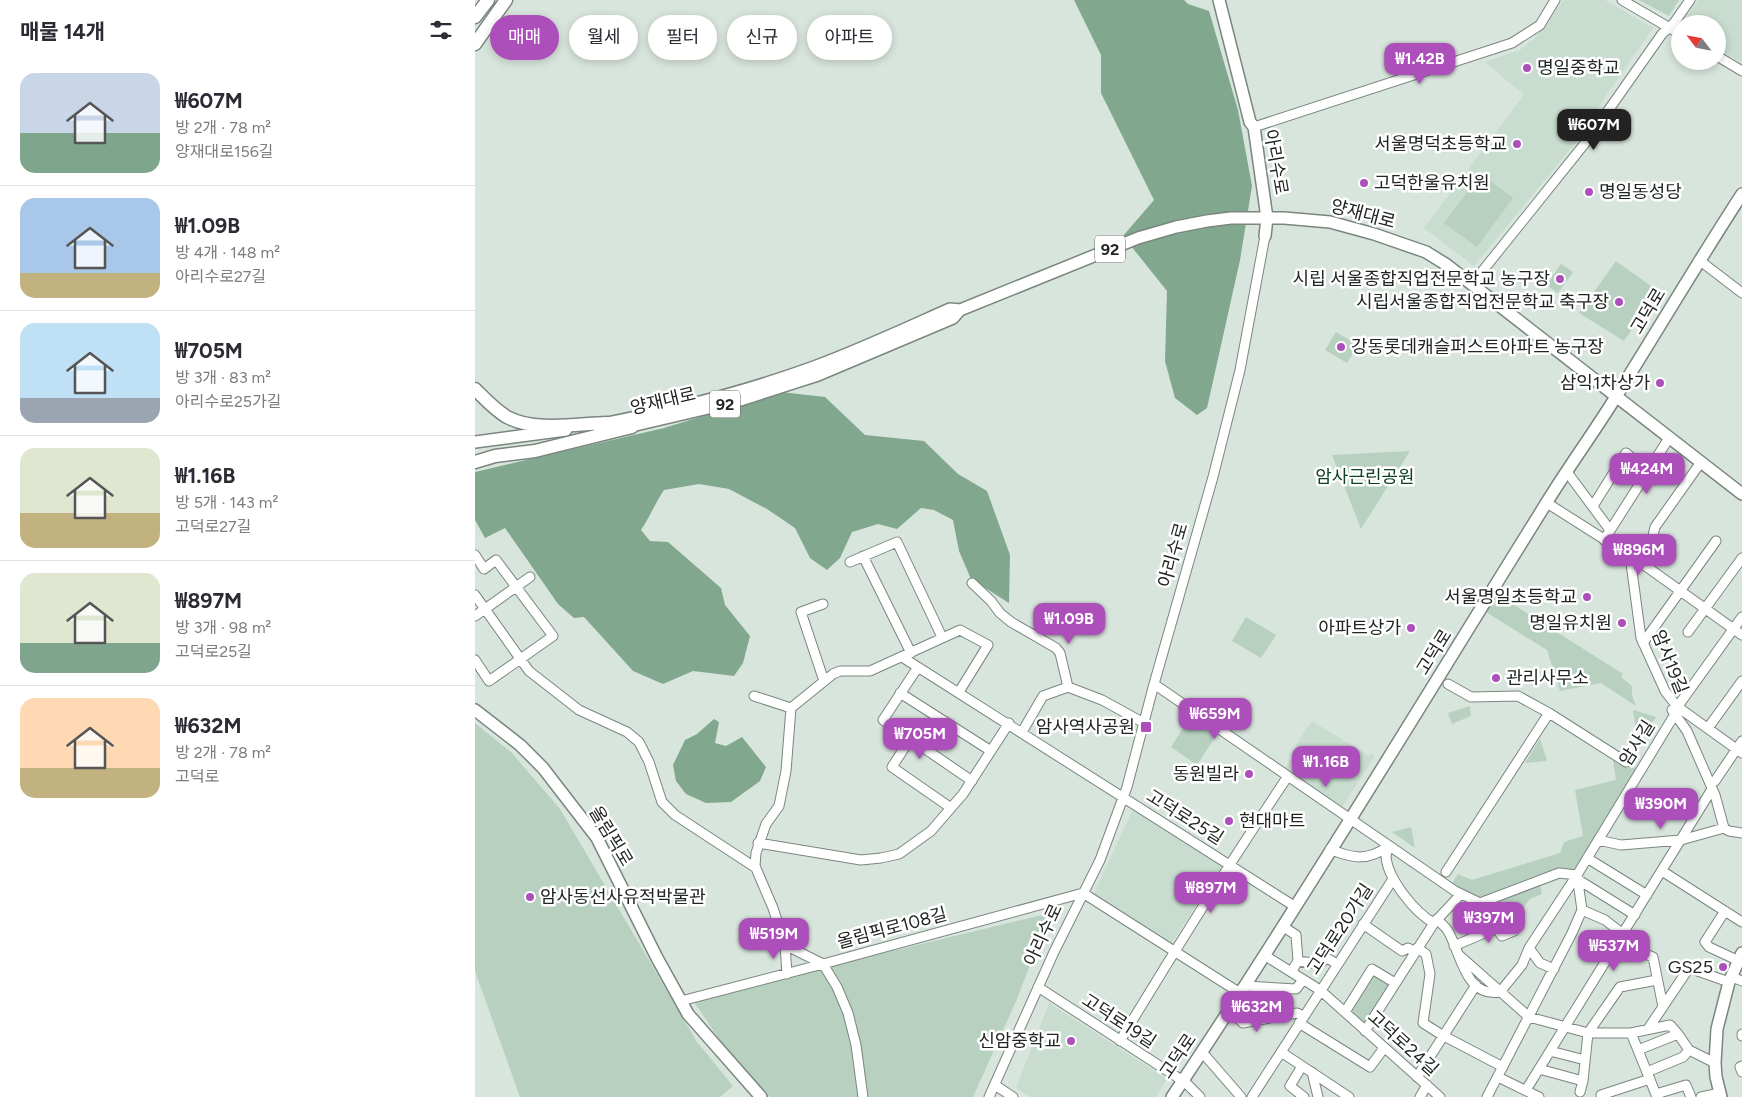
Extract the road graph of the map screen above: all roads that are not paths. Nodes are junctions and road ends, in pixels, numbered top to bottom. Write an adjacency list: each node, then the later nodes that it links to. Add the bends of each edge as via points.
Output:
1 (488, 0): 7 (highway)
2 (506, 0): 9 (highway)
3 (1219, 0): 12 (main road, 아리수로, via 1250,122)
4 (1555, 0): 12 (street, via 1540,25 1512,43)
5 (1622, 0): 8 (street)
6 (1690, 0): 8 (street)
7 (475, 17)
8 (1669, 27): 17 (street, via 1586,142)
9 (475, 44)
10 (1726, 61): 11 (street)
11 (1742, 71)
12 (1254, 127): 14 (main road, 아리수로)
13 (1742, 194): 16 (main road, 고덕로)
14 (1267, 218): 15 (main road, 아리수로); 17 (main road, 양재대로 / 92, via 1330,222 1374,234 1426,252); 19 (main road, 양재대로 / 92, via 1207,221 1151,234)
15 (1265, 236): 64 (street, 아리수로, via 1239,370 1213,477)
16 (1699, 260): 18 (street); 21 (main road, 고덕로)
17 (1472, 284): 21 (main road, 양재대로 / 92)
18 (1742, 293)
19 (960, 310): 22 (main road, 양재대로 / 92, via 950,309 821,364 773,380 668,410); 23 (main road, 양재대로 / 92, via 953,318 818,375 734,402)
20 (475, 389): 22 (highway, via 501,413 523,423 537,426)
21 (1616, 396): 24 (main road, 양재대로 / 92); 29 (main road, 고덕로)
22 (607, 423): 25 (main road, 양재대로 / 92)
23 (632, 426): 26 (main road, 양재대로 / 92); 27 (highway)
24 (1669, 438): 28 (main road, 양재대로 / 92); 30 (street)
25 (475, 442)
26 (475, 450)
27 (475, 462)
28 (1701, 462): 31 (main road, 양재대로 / 92); 39 (street, via 1655,527 1652,540)
29 (1567, 472): 32 (main road, 고덕로); 33 (street)
30 (1648, 472): 33 (street, via 1626,453); 34 (street)
31 (1742, 494)
32 (1547, 502): 35 (street); 87 (main road, 고덕로)
33 (1593, 506): 34 (street)
34 (1610, 530): 35 (street)
35 (1605, 540): 39 (street)
36 (1716, 541): 45 (street)
37 (475, 555): 44 (street, via 484,569 495,560)
38 (863, 556): 41 (street); 55 (street, via 897,542); 57 (street)
39 (1631, 556): 45 (street); 56 (street, 암사19길)
40 (1742, 558): 48 (street)
41 (850, 562)
42 (530, 577): 44 (street)
43 (972, 583): 66 (street, via 1011,622 1056,648)
44 (516, 587): 49 (street); 59 (street, via 553,636)
45 (1681, 590): 48 (street); 56 (street)
46 (475, 595): 49 (street)
47 (823, 604): 62 (street, via 801,612)
48 (1705, 608): 52 (street); 53 (street)
49 (485, 609): 50 (street); 59 (street)
50 (475, 616)
51 (1742, 617): 52 (street, 암사길)
52 (1733, 629): 54 (street); 72 (street, 암사길)
53 (1688, 632)
54 (1742, 635)
55 (942, 637): 57 (street); 67 (street, via 960,630 988,645)
56 (1643, 643): 72 (street, 암사19길)
57 (911, 653): 58 (street)
58 (902, 656): 61 (street, 고덕로25길); 62 (street, via 870,671 840,671)
59 (520, 659): 60 (street, via 489,681); 97 (street, via 529,671 579,710 633,736 649,762 663,802 675,815)
60 (475, 660)
61 (918, 666): 67 (street, 고덕로25길); 68 (street)
62 (824, 681): 70 (street)
63 (1742, 681): 76 (street)
64 (1154, 684): 74 (street, 아리수로); 82 (street)
65 (1448, 684): 73 (street, via 1471,697 1518,696)
66 (1067, 687): 74 (street, via 1102,700); 77 (street, via 1043,696)
67 (959, 692): 75 (street, 고덕로25길)
68 (901, 693): 78 (street, via 883,720); 80 (street)
69 (754, 696): 70 (street)
70 (791, 708): 92 (street, via 786,771 779,806)
71 (475, 710): 137 (main road, 올림픽로, via 520,745 543,768 597,838)
72 (1676, 710): 76 (street); 84 (street, 암사19길); 90 (street, 암사길)
73 (1549, 713): 81 (street); 99 (street)
74 (1144, 722): 85 (street, 아리수로)
75 (1009, 724): 77 (street, 고덕로25길); 80 (street)
76 (1708, 728): 79 (street)
77 (1022, 732): 85 (street, 고덕로25길)
78 (910, 739): 83 (street); 86 (street, via 892,767)
79 (1740, 748): 84 (street)
80 (991, 751): 83 (street)
81 (1626, 762)
82 (1288, 776): 87 (street); 96 (street)
83 (972, 781): 86 (street)
84 (1714, 785): 88 (street, 암사19길); 91 (street)
85 (1123, 797): 96 (street, 고덕로25길); 102 (street, 아리수로, via 1100,860)
86 (951, 808): 92 (street, via 915,844 899,854 881,858 861,860)
87 (1349, 819): 93 (street); 94 (main road, 고덕로)
88 (1725, 828): 89 (street); 91 (street)
89 (1742, 833)
90 (1598, 840): 91 (street, via 1621,845); 95 (street, 암사길)
91 (1681, 840): 98 (street)
92 (758, 843): 97 (street)
93 (1389, 846): 94 (street, via 1365,858 1345,856); 101 (street, via 1386,856); 103 (street)
94 (1330, 849): 105 (main road, 고덕로)
95 (1587, 858): 100 (street, 암사길); 104 (street)
96 (1229, 864): 105 (street, 고덕로25길); 119 (street, 고덕로25길)
97 (756, 868): 115 (street)
98 (1662, 871): 104 (street); 107 (street)
99 (1447, 872)
100 (1577, 877): 103 (street, via 1559,873 1480,903); 106 (street); 108 (street); 116 (street, 암사길)
101 (1393, 879): 109 (street, via 1424,918); 111 (street, 고덕로20가길)
102 (1083, 893): 119 (street); 123 (street, 올림픽로108길); 133 (street, 아리수로)
103 (1461, 894): 109 (street)
104 (1647, 895): 108 (street)
105 (1294, 906): 112 (main road, 고덕로)
106 (1582, 910): 114 (street, via 1605,920); 125 (street)
107 (1725, 911): 110 (street); 121 (street, via 1705,942 1709,947)
108 (1635, 915): 114 (street)
109 (1435, 921): 117 (street, via 1447,930); 118 (street)
110 (1742, 922)
111 (1363, 924): 118 (street, via 1402,951 1408,948); 124 (street, 고덕로20가길)
112 (1282, 926): 120 (main road, 고덕로); 122 (street, via 1296,935)
113 (1514, 931): 117 (street, via 1502,936 1496,928)
114 (1622, 935): 129 (street, via 1641,954 1653,957); 143 (street)
115 (785, 945): 123 (street); 127 (street)
116 (1529, 948): 125 (street, via 1540,963); 136 (street, 암사길, via 1522,965)
117 (1455, 949): 132 (street); 136 (street)
118 (1416, 950): 131 (street); 149 (street, via 1426,954 1431,974 1423,1023)
119 (1174, 951): 134 (street); 150 (street, 고덕로25길)
120 (1264, 954): 126 (street, 고덕로24길); 134 (main road, 고덕로)
121 (1740, 957): 130 (main road)
122 (1298, 961): 124 (street, via 1319,964 1327,958); 126 (street)
123 (823, 964): 127 (street, 올림픽로108길); 178 (street, via 848,1013)
124 (1337, 964): 135 (street, 고덕로20가길)
125 (1553, 969): 141 (street)
126 (1291, 972): 128 (street, 고덕로24길)
127 (787, 974): 137 (street, 올림픽로108길)
128 (1303, 980): 134 (street, via 1296,988); 135 (street, 고덕로24길)
129 (1657, 980): 138 (street); 146 (street, via 1620,988)
130 (1735, 980): 138 (street, via 1689,968); 158 (main road, via 1717,1029)
131 (1395, 982): 140 (street, 고덕로24길, via 1372,969); 145 (street)
132 (1476, 985): 136 (street, via 1480,990); 149 (street)
133 (1038, 988): 150 (street, 고덕로19길); 169 (street, 아리수로)
134 (1242, 989): 139 (main road, 고덕로)
135 (1320, 990): 140 (street, 고덕로24길); 142 (street, 고덕로20가길)
136 (1500, 992): 141 (street)
137 (681, 1000): 177 (main road, 올림픽로, via 688,1014)
138 (1663, 1007): 144 (street)
139 (1230, 1010): 142 (street, via 1243,1023 1297,1013); 155 (main road, 고덕로)
140 (1345, 1012): 145 (street, 고덕로24길)
141 (1529, 1017): 143 (street); 161 (street)
142 (1301, 1020): 151 (street, via 1369,1067); 156 (street, 고덕로20가길)
143 (1565, 1028): 146 (street); 154 (street)
144 (1648, 1030): 147 (street); 148 (street, via 1670,1025)
145 (1365, 1031): 151 (street, 고덕로24길)
146 (1588, 1033): 147 (street); 157 (street)
147 (1631, 1033): 152 (street)
148 (1678, 1034): 152 (street); 153 (street)
149 (1442, 1036): 161 (street); 166 (street)
150 (1120, 1041): 171 (street, 고덕로19길)
151 (1384, 1048): 166 (street, 고덕로24길)
152 (1638, 1050): 165 (street)
153 (1689, 1050): 158 (street); 165 (street, via 1683,1057)
154 (1550, 1051): 157 (street); 162 (street)
155 (1202, 1052): 171 (main road, 고덕로); 182 (street)
156 (1281, 1052): 159 (street); 183 (street, 고덕로20가길)
157 (1585, 1060): 168 (street)
158 (1715, 1063): 175 (main road)
159 (1303, 1066): 163 (street); 184 (street, via 1290,1086)
160 (1742, 1066): 164 (street)
161 (1503, 1067): 167 (street)
162 (1539, 1069): 168 (street); 172 (street)
163 (1312, 1072): 176 (street); 185 (street)
164 (1742, 1072)
165 (1649, 1075): 174 (street); 190 (street)
166 (1417, 1077): 170 (street, 고덕로24길)
167 (1498, 1077): 172 (street); 188 (street)
168 (1583, 1081): 173 (street)
169 (995, 1085): 179 (street, 아리수로); 180 (street)
170 (1427, 1085): 186 (street); 187 (street, 고덕로24길)
171 (1178, 1089): 181 (street, 고덕로19길)
172 (1526, 1090): 189 (street)
173 (1580, 1092)
174 (1657, 1095): 191 (street, via 1686,1085)
175 (1720, 1095): 192 (street)
176 (1345, 1096)
177 (761, 1097)
178 (863, 1097)
179 (989, 1097)
180 (1013, 1097)
181 (1199, 1097)
182 (1241, 1097)
183 (1252, 1097)
184 (1304, 1097)
185 (1318, 1097)
186 (1420, 1097)
187 (1439, 1097)
188 (1487, 1097)
189 (1539, 1097)
190 (1602, 1097)
191 (1691, 1097)
192 (1701, 1097)

